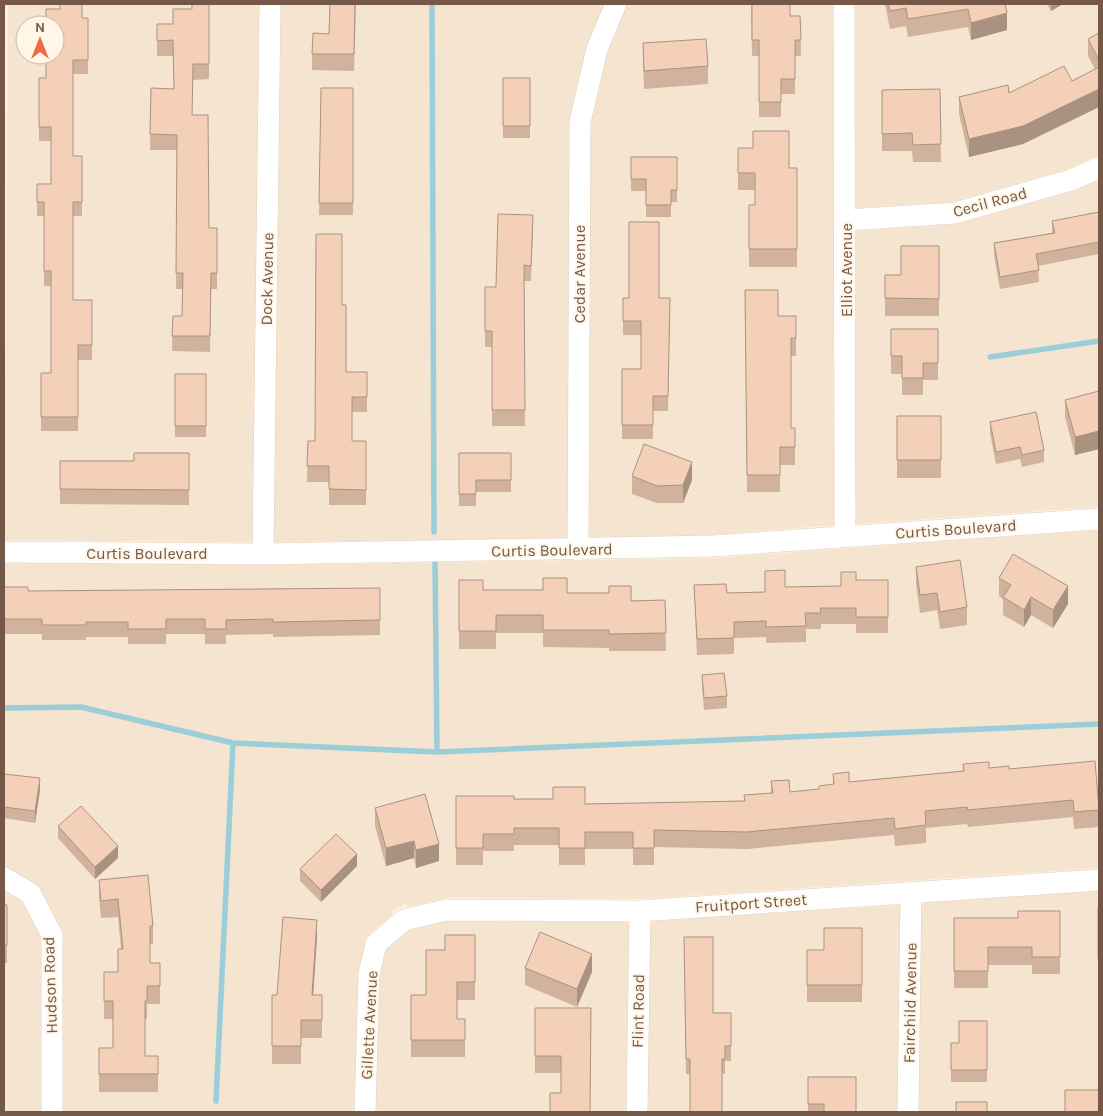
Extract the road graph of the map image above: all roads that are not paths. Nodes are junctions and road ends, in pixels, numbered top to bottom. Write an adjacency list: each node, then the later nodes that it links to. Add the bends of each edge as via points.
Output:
1 (270, 4): 10 (street, Dock Avenue)
2 (616, 4): 8 (street, Cedar Avenue, via 597,49 580,122)
3 (844, 4): 5 (street, Elliot Avenue)
4 (1099, 168): 5 (street, Cecil Road, via 1071,180 955,213)
5 (846, 220): 7 (street, Elliot Avenue)
6 (1099, 519): 7 (street, Curtis Boulevard)
7 (845, 536): 8 (street, Curtis Boulevard, via 713,546)
8 (578, 550): 10 (street, Curtis Boulevard)
9 (4, 552): 10 (street, Curtis Boulevard)
10 (263, 554)
11 (4, 878): 16 (street, Hudson Road, via 30,893 52,935)
12 (1099, 880): 13 (street, Fruitport Street)
13 (911, 893): 14 (street, Fruitport Street); 19 (street, Fairchild Avenue)
14 (640, 911): 15 (street, Fruitport Street, via 446,910); 18 (street, Flint Road)
15 (404, 920): 17 (street, Gillette Avenue, via 376,944 370,974)
16 (52, 1112)
17 (365, 1112)
18 (637, 1112)
19 (908, 1112)

